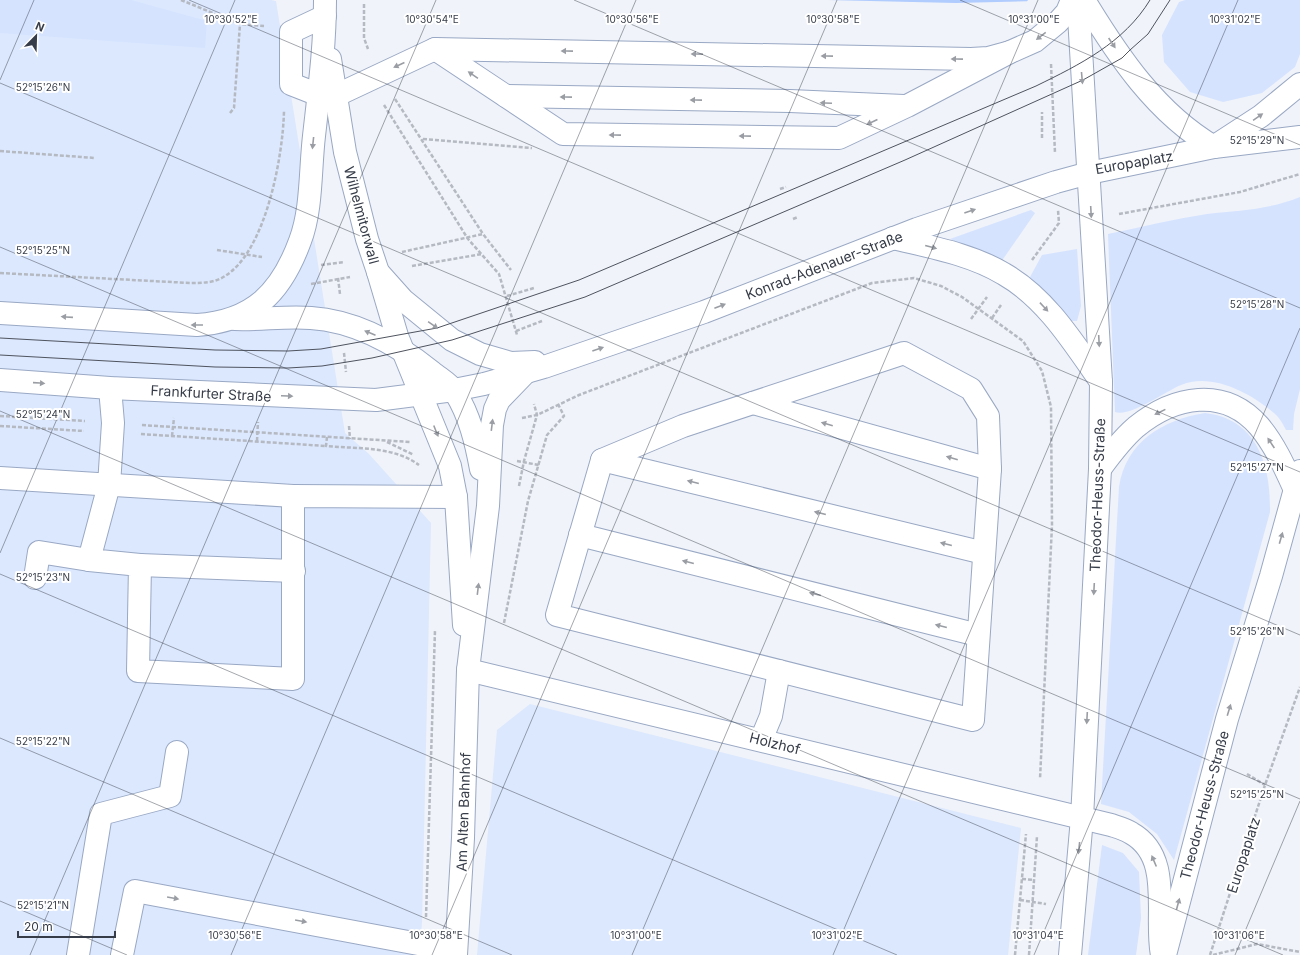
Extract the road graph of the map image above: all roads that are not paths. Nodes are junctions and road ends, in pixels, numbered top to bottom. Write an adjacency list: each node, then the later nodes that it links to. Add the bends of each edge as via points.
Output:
1 (1078, 6): 4 (main road, one-way to 4, via 1035,41); 10 (main road, one-way to 10, via 1152,96 1188,129); 11 (main road, Europaplatz, one-way to 11)
2 (325, 15): 7 (main road, Wilhelmitorwall); 7 (main road, via 282,29 291,84)
3 (435, 49): 4 (main road, one-way to 3, via 988,58 971,59); 6 (main road, one-way to 3); 7 (main road, one-way to 7)
4 (1010, 52): 8 (main road)
5 (1300, 84): 10 (main road, one-way to 5, via 1261,116)
6 (506, 96): 8 (main road, one-way to 6, via 790,101); 8 (main road, one-way to 6, via 839,138 563,134)
7 (324, 99): 13 (main road, Wilhelmitorwall, via 345,152 366,239); 15 (main road, Wilhelmitorwall, one-way to 15, via 300,241 280,283 256,307)
8 (907, 106)
9 (1300, 137): 10 (main road, Europaplatz)
10 (1214, 146): 11 (main road, Europaplatz)
11 (1089, 173): 12 (main road, Konrad-Adenauer-Straße, one-way to 11); 20 (main road, Theodor-Heuss-Straße, one-way to 20)
12 (893, 238): 17 (main road, Konrad-Adenauer-Straße, one-way to 12, via 704,312); 20 (main road, one-way to 20, via 940,250 1003,273 1032,294 1059,324)
13 (378, 272): 16 (main road, Wilhelmitorwall); 17 (main road, Konrad-Adenauer-Straße, one-way to 17, via 403,300 427,321 452,340 480,354 511,364)
14 (0, 313): 15 (main road, one-way to 14, via 197,325)
15 (235, 319): 16 (main road, one-way to 15, via 376,335 342,323 312,318)
16 (404, 352): 22 (main road); 23 (main road, Wilhelmitorwall)
17 (561, 362): 18 (main road, Konrad-Adenauer-Straße)
18 (526, 372): 22 (main road, Konrad-Adenauer-Straße); 33 (main road, Am Alten Bahnhof, one-way to 18, via 495,409 499,400)
19 (0, 380): 21 (main road, Frankfurter Straße, one-way to 21)
20 (1101, 382): 27 (main road, Theodor-Heuss-Straße)
21 (110, 388): 23 (main road, Frankfurter Straße, one-way to 23, via 376,400); 30 (main road, via 113,423)
22 (454, 390): 23 (main road, Konrad-Adenauer-Straße); 33 (main road, Am Alten Bahnhof, via 473,430)
23 (422, 395): 32 (main road, Am Alten Bahnhof, one-way to 32, via 450,466)
24 (753, 403): 25 (main road, via 683,426); 26 (main road, one-way to 24); 26 (main road, via 904,353 971,389 988,416)
25 (602, 460): 34 (main road); 35 (main road, one-way to 25)
26 (990, 469): 35 (main road)
27 (1100, 469): 29 (main road, one-way to 27, via 1248,415 1234,407 1207,398 1192,400 1158,412 1118,445); 45 (main road, Theodor-Heuss-Straße, one-way to 45)
28 (0, 478): 30 (main road)
29 (1298, 481): 50 (main road, Theodor-Heuss-Straße, one-way to 29, via 1227,718)
30 (109, 485): 31 (main road); 36 (main road)
31 (293, 496): 32 (main road); 38 (main road)
32 (456, 497): 41 (main road, Am Alten Bahnhof)
33 (488, 506): 41 (main road, Am Alten Bahnhof, one-way to 33)
34 (580, 535): 40 (main road, one-way to 34); 42 (main road, via 556,615)
35 (984, 553): 40 (main road)
36 (89, 560): 37 (main road); 39 (main road, via 39,552)
37 (140, 565): 38 (main road); 38 (main road, via 138,671 293,679)
38 (294, 571)
39 (35, 578)
40 (978, 635): 42 (main road, via 973,720)
41 (468, 670): 43 (main road, Holzhof); 46 (main road, Am Alten Bahnhof, via 463,838)
42 (779, 671): 43 (main road, via 771,716)
43 (761, 740): 45 (main road, Holzhof)
44 (177, 752): 47 (main road, via 170,796 101,814)
45 (1082, 818): 49 (main road, Theodor-Heuss-Straße, one-way to 49); 50 (main road, Theodor-Heuss-Straße, one-way to 45, via 1160,942 1162,894 1156,866 1147,847 1132,833)
46 (456, 953): 48 (main road, one-way to 46, via 135,892 425,944)
47 (78, 955)
48 (122, 955)
49 (1070, 955)
50 (1163, 955)

